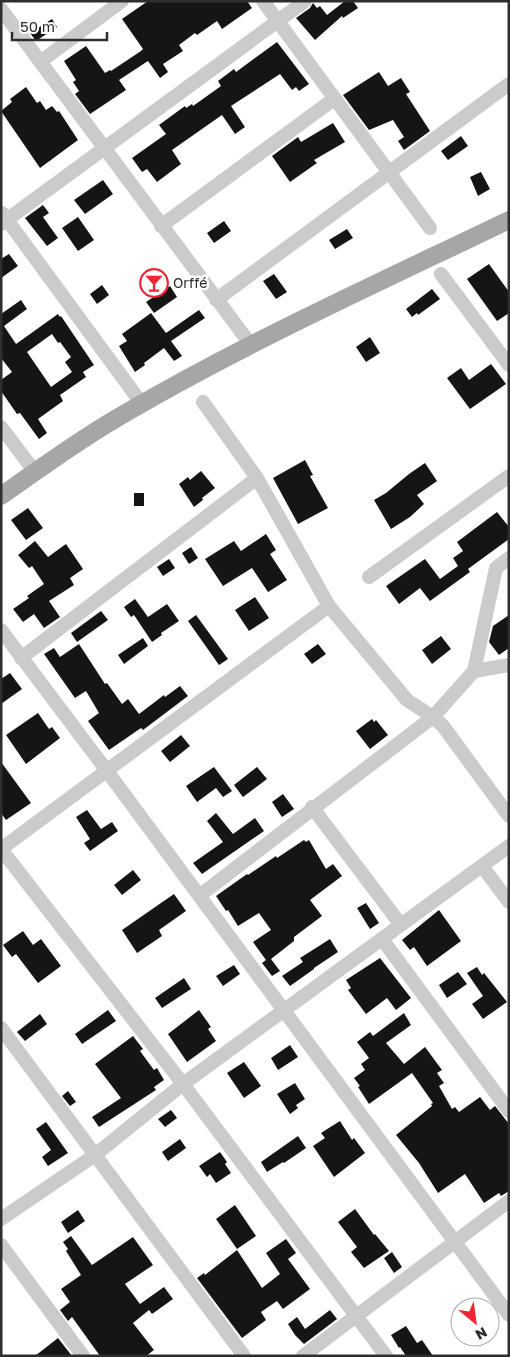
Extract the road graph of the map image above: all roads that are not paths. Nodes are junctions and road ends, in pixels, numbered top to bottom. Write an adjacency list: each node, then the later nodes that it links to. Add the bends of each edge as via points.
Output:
1 (263, 1): 5 (street)
2 (305, 1): 5 (street)
3 (115, 3): 6 (street)
4 (1, 9): 6 (street)
5 (278, 22): 8 (street); 9 (street)
6 (40, 62): 9 (street)
7 (509, 84): 10 (street)
8 (334, 99): 10 (street); 13 (street)
9 (104, 149): 11 (street); 13 (street)
10 (389, 172): 14 (street); 16 (street)
11 (3, 219): 20 (street)
12 (509, 220): 17 (main road)
13 (161, 226): 16 (street)
14 (430, 228)
15 (441, 274): 18 (street)
16 (216, 300): 17 (street)
17 (251, 345): 20 (main road)
18 (509, 366)
19 (204, 402): 24 (street)
20 (142, 404): 22 (main road, via 98,429)
21 (1, 426): 22 (street)
22 (35, 472): 25 (main road)
23 (509, 476): 27 (street)
24 (257, 478): 28 (street); 30 (street)
25 (1, 496)
26 (509, 558): 32 (street, via 496,568)
27 (369, 578)
28 (329, 606): 33 (street, via 407,700); 34 (street)
29 (1, 630): 30 (street)
30 (21, 658): 34 (street)
31 (509, 665): 32 (street)
32 (474, 671): 33 (street)
33 (433, 716): 35 (street); 36 (street)
34 (107, 771): 38 (street); 40 (street)
35 (312, 807): 40 (street); 42 (street)
36 (509, 816)
37 (509, 846): 39 (street)
38 (1, 849): 46 (street)
39 (482, 866): 41 (street); 42 (street)
40 (199, 896): 44 (street)
41 (509, 902)
42 (401, 925): 43 (street)
43 (382, 939): 44 (street); 47 (street)
44 (284, 1011): 46 (street); 51 (street)
45 (1, 1028): 48 (street)
46 (184, 1084): 48 (street); 54 (street)
47 (509, 1111)
48 (95, 1154): 50 (street); 56 (street)
49 (509, 1200): 51 (street)
50 (1, 1219)
51 (454, 1241): 53 (street); 54 (street)
52 (1, 1245): 55 (street)
53 (509, 1315)
54 (357, 1316): 57 (street); 58 (street)
55 (83, 1356)
56 (244, 1356)
57 (303, 1356)
58 (386, 1356)

